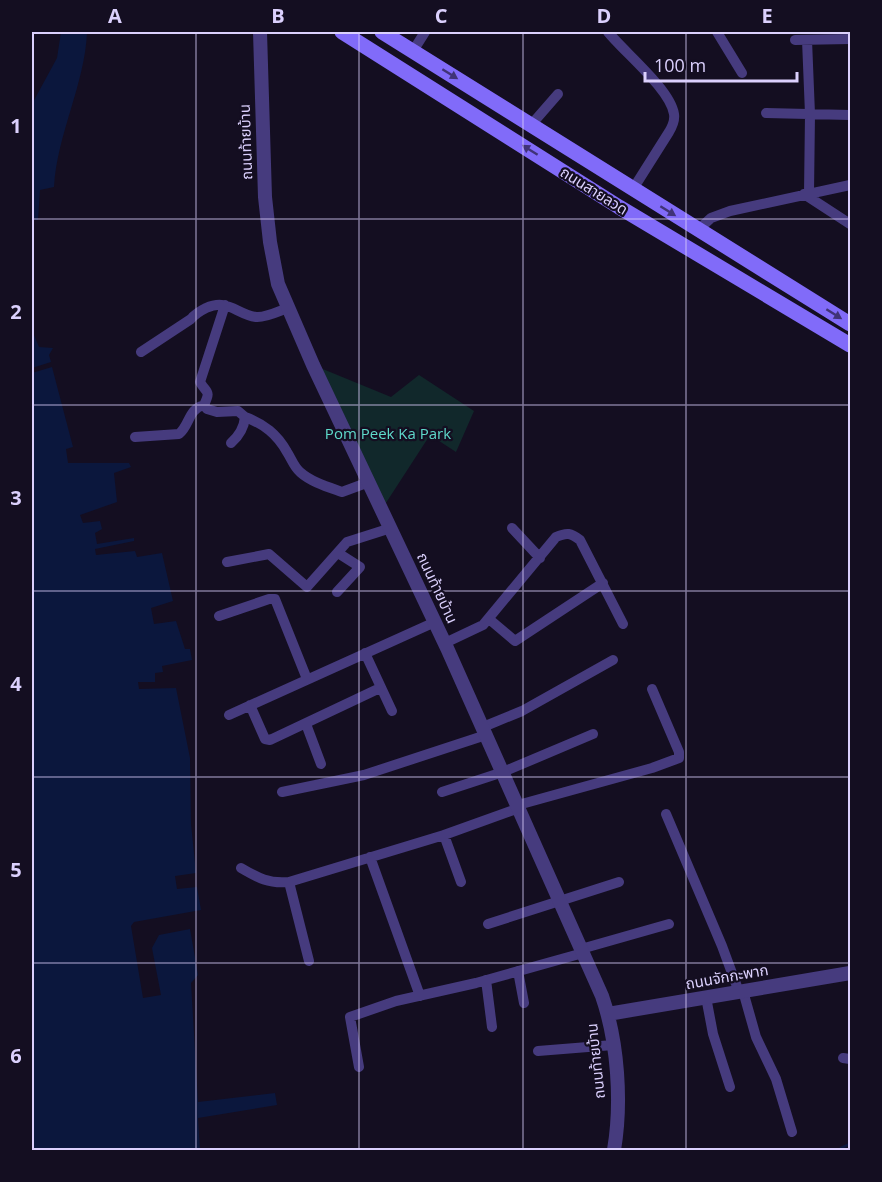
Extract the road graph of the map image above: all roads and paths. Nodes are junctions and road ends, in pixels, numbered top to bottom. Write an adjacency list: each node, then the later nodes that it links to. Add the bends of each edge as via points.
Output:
1 (260, 32): 21 (street, ถนนท้ายบ้าน, via 265,197 278,284)
2 (342, 32): 23 (main road, ถนนสายลวด, one-way to 2, via 619,207)
3 (382, 32): 8 (main road, ถนนสายลวด)
4 (425, 32): 8 (street)
5 (608, 32): 16 (street, via 662,89 674,114 669,132)
6 (717, 32): 9 (street)
7 (850, 39): 12 (street, via 801,40)
8 (413, 51): 14 (main road, ถนนสายลวด, one-way to 14)
9 (742, 73)
10 (558, 94): 14 (street)
11 (766, 113): 12 (street)
12 (810, 114): 13 (street); 17 (street)
13 (850, 115)
14 (531, 125): 16 (main road, ถนนสายลวด)
15 (850, 185): 17 (street)
16 (633, 189): 19 (main road, ถนนสายลวด, one-way to 19)
17 (807, 194): 18 (street); 19 (street, via 711,218)
18 (850, 224)
19 (698, 230): 22 (main road, ถนนสายลวด, one-way to 22)
20 (225, 305): 21 (street, via 260,317); 24 (street, via 216,304 196,313); 25 (street, via 200,382 207,390)
21 (288, 308): 29 (street, ถนนท้ายบ้าน)
22 (850, 324)
23 (850, 345)
24 (141, 352)
25 (204, 405): 26 (street, via 217,412 238,411); 27 (street, via 192,412 179,434)
26 (245, 417): 28 (street, via 244,426); 29 (street, via 272,431 298,470 321,484 342,492)
27 (135, 437)
28 (231, 443)
29 (369, 482): 30 (street, ถนนท้ายบ้าน)
30 (391, 528): 32 (street, via 347,542); 39 (street, ถนนท้ายบ้าน)
31 (512, 528): 33 (street)
32 (338, 553): 34 (street, via 307,587 269,554); 36 (street, via 360,567)
33 (540, 558): 35 (street, via 556,537 571,533 580,540); 38 (street)
34 (227, 562)
35 (603, 583): 38 (street, via 515,641); 40 (street)
36 (337, 592)
37 (219, 616): 44 (street, via 275,599)
38 (489, 619): 41 (street)
39 (435, 622): 41 (street, ถนนท้ายบ้าน); 42 (street)
40 (623, 624)
41 (445, 643): 51 (street, ถนนท้ายบ้าน)
42 (365, 653): 44 (street); 45 (street)
43 (613, 660): 51 (street)
44 (307, 679): 47 (street)
45 (380, 688): 48 (street); 50 (street)
46 (652, 689): 57 (street, via 679,758)
47 (250, 705): 49 (street); 50 (street, via 267,740)
48 (392, 711)
49 (229, 715)
50 (306, 724): 53 (street)
51 (484, 731): 54 (street, ถนนท้ายบ้าน); 55 (street, via 364,775)
52 (593, 734): 54 (street)
53 (321, 764)
54 (503, 772): 56 (street); 57 (street, ถนนท้ายบ้าน)
55 (282, 792)
56 (442, 792)
57 (519, 806): 59 (street); 65 (street, ถนนท้ายบ้าน)
58 (666, 814): 73 (street)
59 (444, 835): 60 (street); 63 (street)
60 (370, 857): 62 (street); 74 (street)
61 (241, 868): 62 (street, via 262,881)
62 (289, 882): 69 (street)
63 (461, 882)
64 (620, 882): 65 (street)
65 (559, 900): 66 (street); 68 (street, ถนนท้ายบ้าน)
66 (488, 924)
67 (669, 924): 68 (street)
68 (582, 951): 70 (street); 77 (street, ถนนท้ายบ้าน)
69 (309, 962)
70 (518, 971): 72 (street); 76 (street)
71 (849, 978): 73 (street, ถนนจักกะพาก)
72 (486, 980): 74 (street); 78 (street)
73 (741, 992): 75 (street, ถนนจักกะพาก); 83 (street, via 776,1079)
74 (420, 996): 81 (street, via 350,1017)
75 (706, 998): 77 (street, ถนนจักกะพาก); 82 (street)
76 (524, 1003)
77 (608, 1014): 79 (street, ถนนท้ายบ้าน)
78 (492, 1027)
79 (613, 1045): 80 (street); 84 (street, ถนนท้ายบ้าน, via 618,1126)
80 (538, 1051)
81 (359, 1067)
82 (730, 1087)
83 (792, 1132)
84 (614, 1150)

